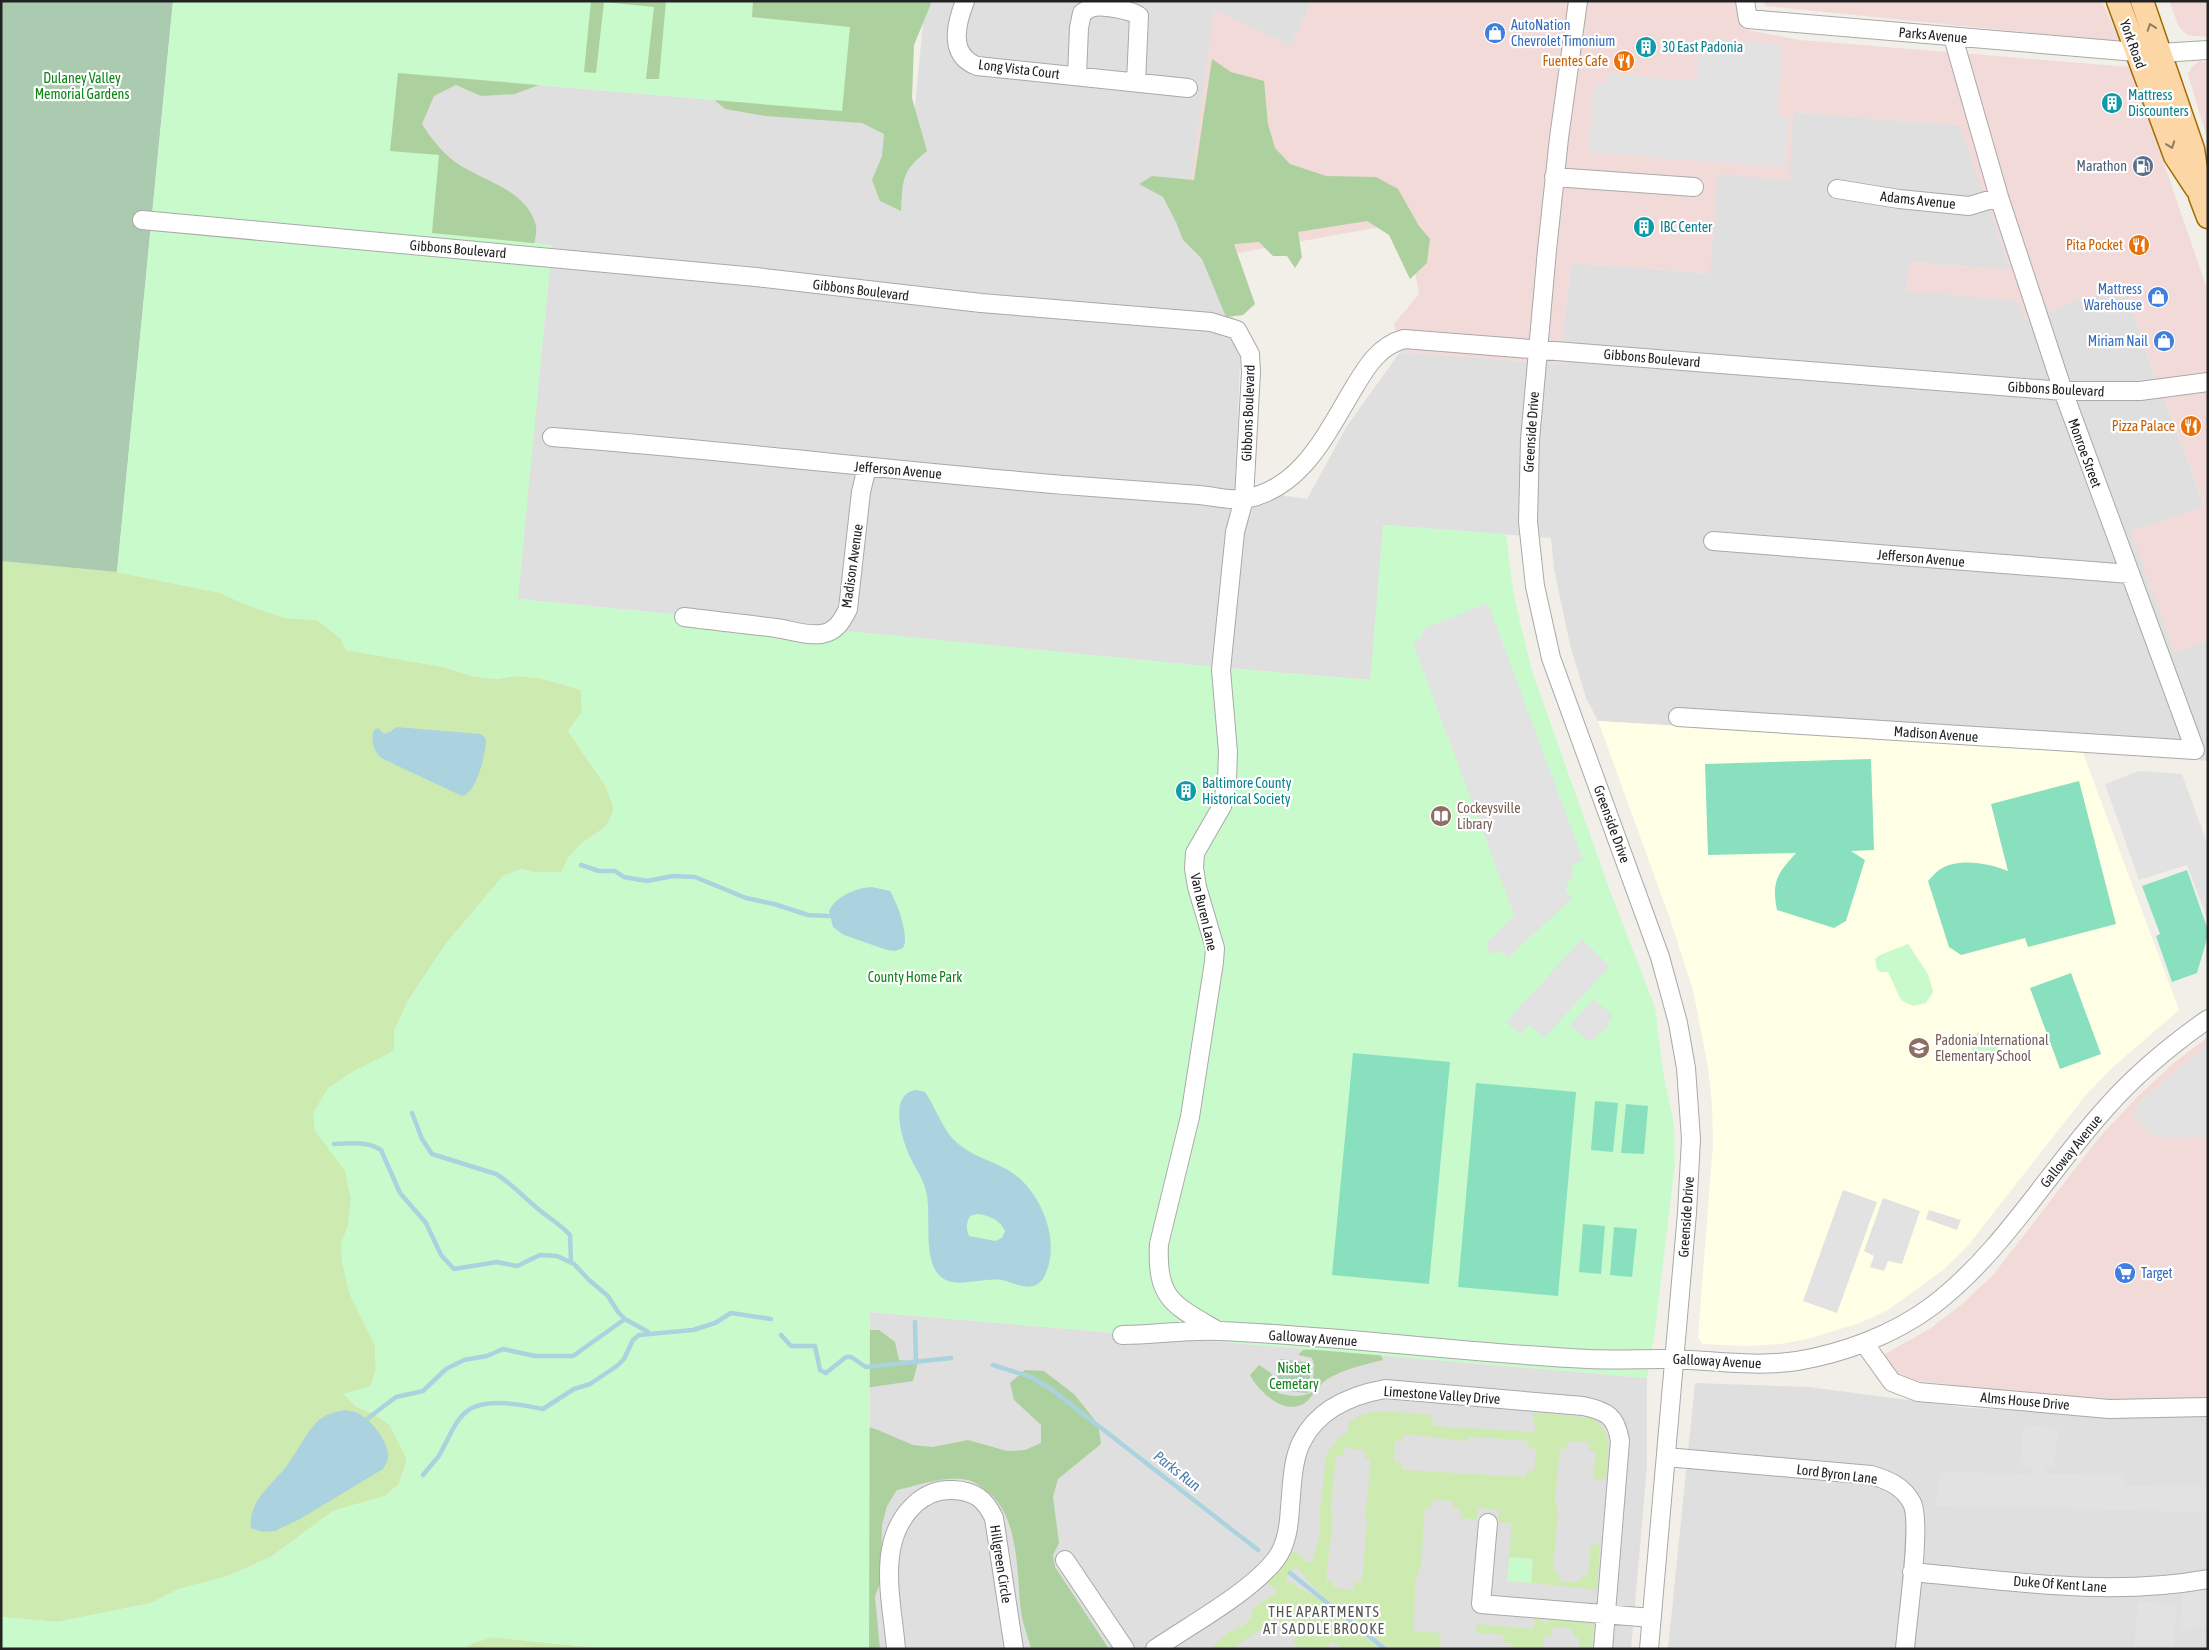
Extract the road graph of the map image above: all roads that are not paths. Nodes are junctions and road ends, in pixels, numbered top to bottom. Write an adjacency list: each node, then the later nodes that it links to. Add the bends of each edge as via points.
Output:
1 (965, 1): 10 (street, Long Vista Court, via 958,18 957,39 962,56 968,62 977,66)
2 (1578, 1): 13 (street, Greenside Drive)
3 (1745, 1): 6 (street, Parks Avenue, via 1748,19)
4 (2118, 1): 8 (main road, York Road)
5 (2142, 1): 9 (main road, York Road, one-way to 5)
6 (1953, 37): 8 (street, Parks Avenue); 17 (street, Monroe Street)
7 (2208, 50): 9 (street)
8 (2136, 52): 16 (main road, York Road, one-way to 16, via 2175,156)
9 (2160, 53): 16 (main road, York Road, via 2193,148)
10 (1077, 76): 11 (street, Long Vista Court); 11 (street, Long Vista Court, via 1082,13 1094,7 1133,11 1139,16)
11 (1136, 82): 12 (street, Long Vista Court)
12 (1188, 88)
13 (1554, 177): 14 (street); 20 (street, Greenside Drive)
14 (1694, 187)
15 (1837, 190): 17 (street, Adams Avenue, via 1969,206)
16 (2200, 196): 18 (main road, York Road)
17 (1999, 197): 22 (street, Monroe Street)
18 (2208, 217)
19 (142, 220): 25 (street, Gibbons Boulevard, via 593,261 981,303 1227,325 1237,330 1250,354)
20 (1538, 348): 22 (street, Gibbons Boulevard); 25 (street, Gibbons Boulevard, via 1424,339 1392,342 1367,366 1321,442 1294,477); 35 (street, Greenside Drive, via 1527,494 1539,610 1559,680 1660,957 1686,1068 1690,1173)
21 (2208, 382): 22 (street, Gibbons Boulevard, via 2140,391)
22 (2063, 391): 27 (street, Monroe Street)
23 (552, 437): 24 (street, Jefferson Avenue)
24 (867, 467): 25 (street, Jefferson Avenue); 28 (street, Madison Avenue, via 861,492 848,609 834,630 808,634)
25 (1244, 499): 32 (street, Van Buren Lane, via 1235,532 1221,670 1228,752 1227,781 1222,806 1195,853 1194,868 1196,887 1215,948 1214,962 1190,1117 1159,1244 1158,1261 1161,1285 1175,1304)
26 (1712, 541): 27 (street, Jefferson Avenue)
27 (2130, 574): 30 (street, Monroe Street)
28 (684, 617)
29 (1678, 717): 30 (street, Madison Avenue)
30 (2195, 750)
31 (2208, 1019): 34 (street, Galloway Avenue, via 2156,1058 2106,1108 1983,1259 1956,1286 1930,1307)
32 (1218, 1331): 33 (street, Galloway Avenue); 35 (street, Galloway Avenue, via 1590,1359)
33 (1122, 1335)
34 (1864, 1343): 35 (street, Galloway Avenue, via 1797,1361 1765,1364); 36 (street, Alms House Drive, via 1892,1382 1918,1392 2109,1409)
35 (1675, 1359): 37 (street, Greenside Drive)
36 (2208, 1407)
37 (1666, 1457): 40 (street, Lord Byron Lane, via 1872,1475 1890,1481 1904,1490 1912,1504 1916,1530); 43 (street, Greenside Drive)
38 (1488, 1524): 42 (street, via 1481,1604)
39 (1064, 1560): 46 (street)
40 (1912, 1572): 41 (street, Duke Of Kent Lane, via 2112,1589); 50 (street, Lord Byron Lane)
41 (2208, 1579)
42 (1606, 1614): 43 (street); 47 (street, Limestone Valley Drive, via 1620,1442 1612,1417 1600,1409 1583,1406 1385,1389 1341,1402 1311,1426 1301,1442 1289,1526 1277,1558 1249,1585); 48 (street, Limestone Valley Drive)
43 (1652, 1618): 49 (street, Greenside Drive)
44 (896, 1649): 45 (street, Hillgreen Circle, via 889,1568 891,1544 906,1512 932,1492 947,1490 976,1495 987,1504 994,1518)
45 (1014, 1649)
46 (1125, 1649)
47 (1155, 1649)
48 (1603, 1649)
49 (1650, 1649)
50 (1905, 1649)

